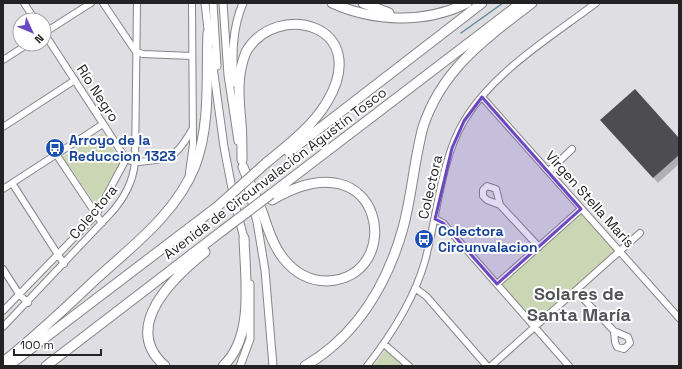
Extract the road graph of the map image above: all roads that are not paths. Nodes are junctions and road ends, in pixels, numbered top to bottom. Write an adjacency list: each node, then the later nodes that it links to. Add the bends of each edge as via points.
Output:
1 (24, 3): 17 (street)
2 (90, 3): 21 (street)
3 (104, 3): 25 (street)
4 (137, 3): 25 (street, Colectora)
5 (192, 3): 26 (street)
6 (205, 3): 22 (main road)
7 (213, 3): 45 (main road, via 215,43)
8 (223, 3): 30 (main road)
9 (243, 3): 30 (main road, via 234,37)
10 (332, 3): 20 (highway, via 370,15)
11 (363, 3): 20 (highway, via 387,13)
12 (467, 3): 20 (highway, via 436,15)
13 (482, 3): 39 (highway, Avenida de Circunvalación Agustín Tosco)
14 (521, 3): 44 (highway, Avenida de Circunvalación Agustín Tosco)
15 (532, 3): 77 (highway, via 469,53 442,86 430,107 423,127 403,228 382,283 364,312 346,334 327,352)
16 (596, 3): 29 (street, Colectora, via 499,78)
17 (30, 12)
18 (277, 17): 38 (highway, via 259,31 249,45 244,59 238,95)
19 (310, 17): 39 (highway, via 328,28 336,41 340,64 335,85 324,106 307,127)
20 (416, 18)
21 (52, 28)
22 (208, 33): 43 (highway, via 204,130 195,165); 45 (main road)
23 (52, 45): 28 (street, Río Negro)
24 (16, 52): 27 (street)
25 (136, 52): 26 (street); 37 (street, Colectora)
26 (192, 56): 33 (street)
27 (3, 60)
28 (75, 80): 31 (street, Río Negro); 32 (street)
29 (482, 97): 40 (street, Virgen Stella Maris); 49 (street, Colectora, via 464,122 452,148)
30 (234, 112): 38 (main road)
31 (103, 124): 35 (street); 36 (street, Río Negro)
32 (3, 127)
33 (193, 128): 37 (street, via 180,149 169,158); 43 (street, via 192,158)
34 (572, 149): 40 (street)
35 (56, 154): 41 (street); 48 (street)
36 (126, 159): 37 (street); 48 (street)
37 (135, 162): 50 (street, Colectora, via 126,193)
38 (242, 163): 44 (highway, via 275,244 289,264 301,274 322,281 338,279 358,268 370,253 375,235 374,220 365,200 348,186 329,181 307,183); 76 (main road, via 257,222 265,270)
39 (266, 166): 71 (highway, Avenida de Circunvalación Agustín Tosco, bridge, via 218,206)
40 (549, 172): 47 (street, Virgen Stella Maris)
41 (12, 183): 42 (street); 56 (street)
42 (3, 189)
43 (182, 192): 70 (highway, via 147,233)
44 (271, 197): 52 (highway, Avenida de Circunvalación Agustín Tosco, bridge, via 247,212)
45 (235, 204): 53 (main road)
46 (500, 205): 54 (street)
47 (582, 209): 54 (street); 55 (street, Virgen Stella Maris)
48 (96, 215): 50 (street); 56 (street)
49 (435, 219): 59 (street, via 442,223); 60 (street, Colectora, via 425,262)
50 (102, 223): 57 (street, Colectora)
51 (640, 233): 55 (street)
52 (223, 234): 72 (highway, Avenida de Circunvalación Agustín Tosco); 73 (highway, via 176,277 153,310 149,327 150,342 156,356)
53 (244, 238): 74 (highway, via 244,323 238,344 229,360); 75 (main road, via 250,282 251,330 248,347)
54 (539, 247): 59 (street)
55 (620, 252): 61 (street); 65 (street, Virgen Stella Maris)
56 (58, 255): 57 (street); 62 (street)
57 (64, 264): 63 (street, Colectora)
58 (3, 269): 62 (street)
59 (497, 284): 67 (street)
60 (415, 288): 69 (street, Colectora); 80 (street, via 426,296)
61 (576, 291): 67 (street); 68 (street)
62 (19, 294): 63 (street); 64 (street)
63 (28, 303): 66 (street, Colectora)
64 (3, 311)
65 (679, 318)
66 (3, 327)
67 (535, 328): 81 (street); 82 (street)
68 (614, 332)
69 (384, 344): 78 (street, Colectora); 79 (street)
70 (3, 362)
71 (8, 366)
72 (46, 366)
73 (165, 366)
74 (222, 366)
75 (240, 366)
76 (273, 366)
77 (305, 366)
78 (367, 366)
79 (409, 366)
80 (487, 366)
81 (491, 366)
82 (569, 366)

